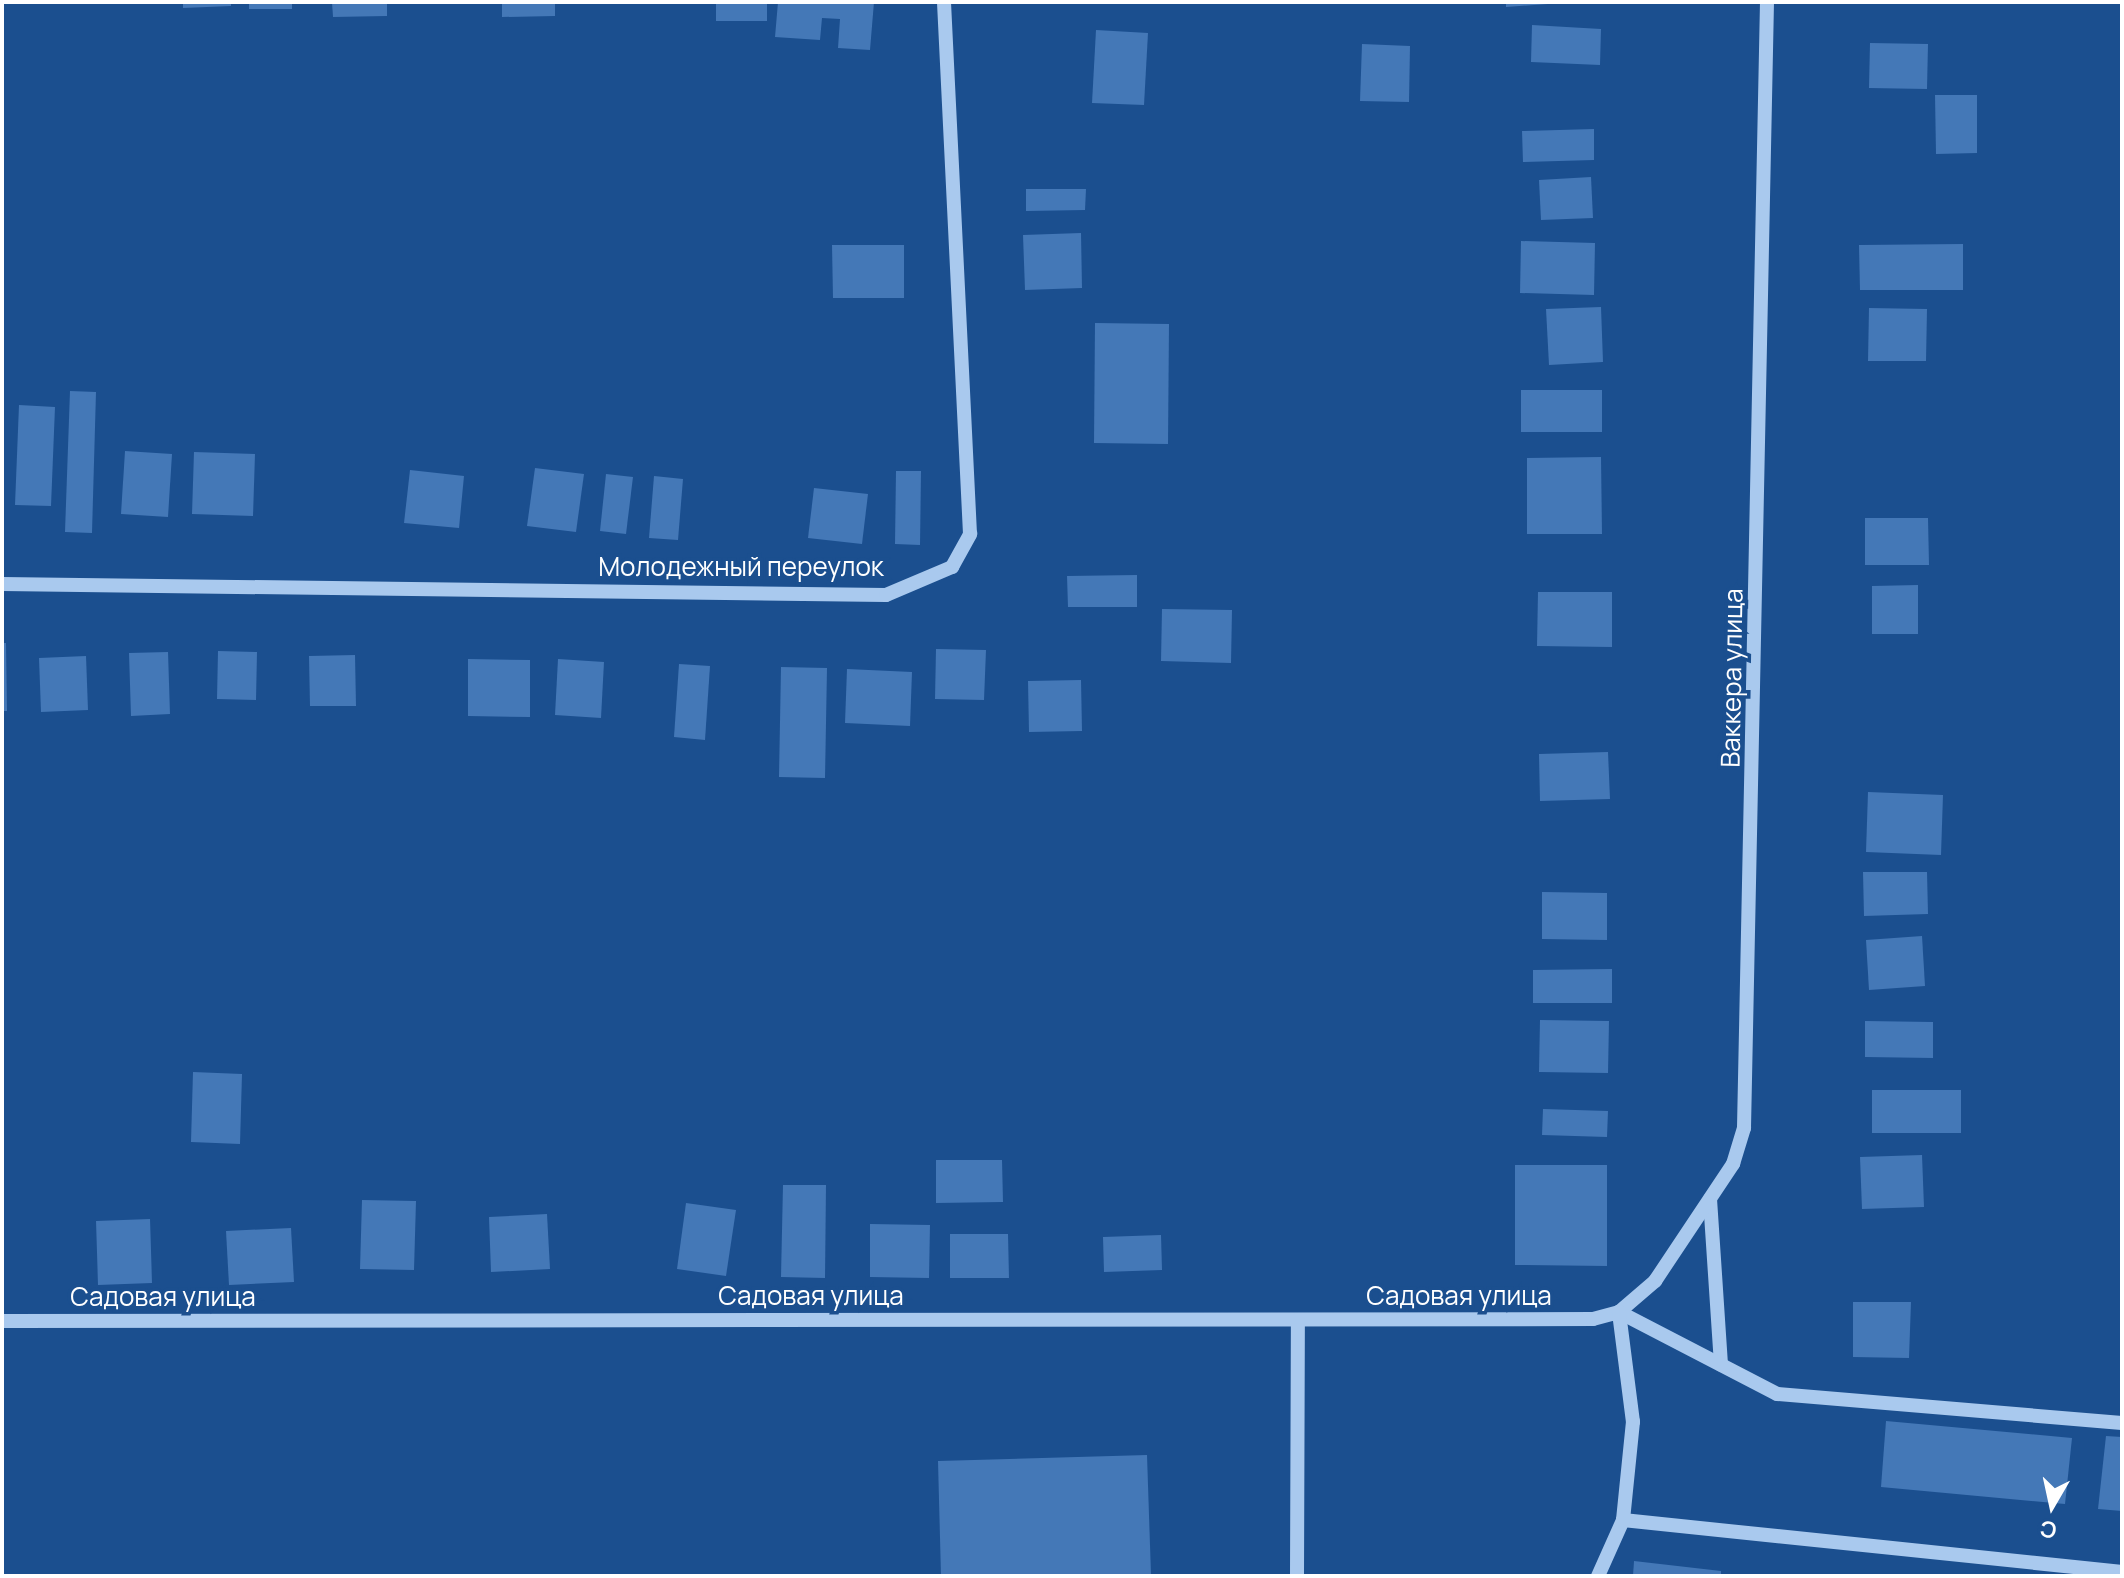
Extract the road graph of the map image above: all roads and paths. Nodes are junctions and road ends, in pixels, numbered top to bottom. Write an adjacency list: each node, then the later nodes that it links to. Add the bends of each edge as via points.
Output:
1 (944, 2): 3 (street, Молодежный переулок, via 970,534 952,567 886,595)
2 (1767, 2): 4 (street, Ваккера улица, via 1750,1052 1744,1128 1733,1164)
3 (2, 584)
4 (1710, 1199): 5 (street, Ваккера улица, via 1655,1281); 8 (street)
5 (1619, 1312): 6 (street, Садовая улица, via 1593,1319); 8 (street); 10 (street, via 1633,1422)
6 (1298, 1320): 7 (street, Садовая улица); 12 (street)
7 (2, 1321)
8 (1721, 1365): 9 (street, via 1777,1394)
9 (2122, 1423)
10 (1623, 1520): 11 (street); 13 (street)
11 (2122, 1572)
12 (1297, 1576)
13 (1598, 1576)

